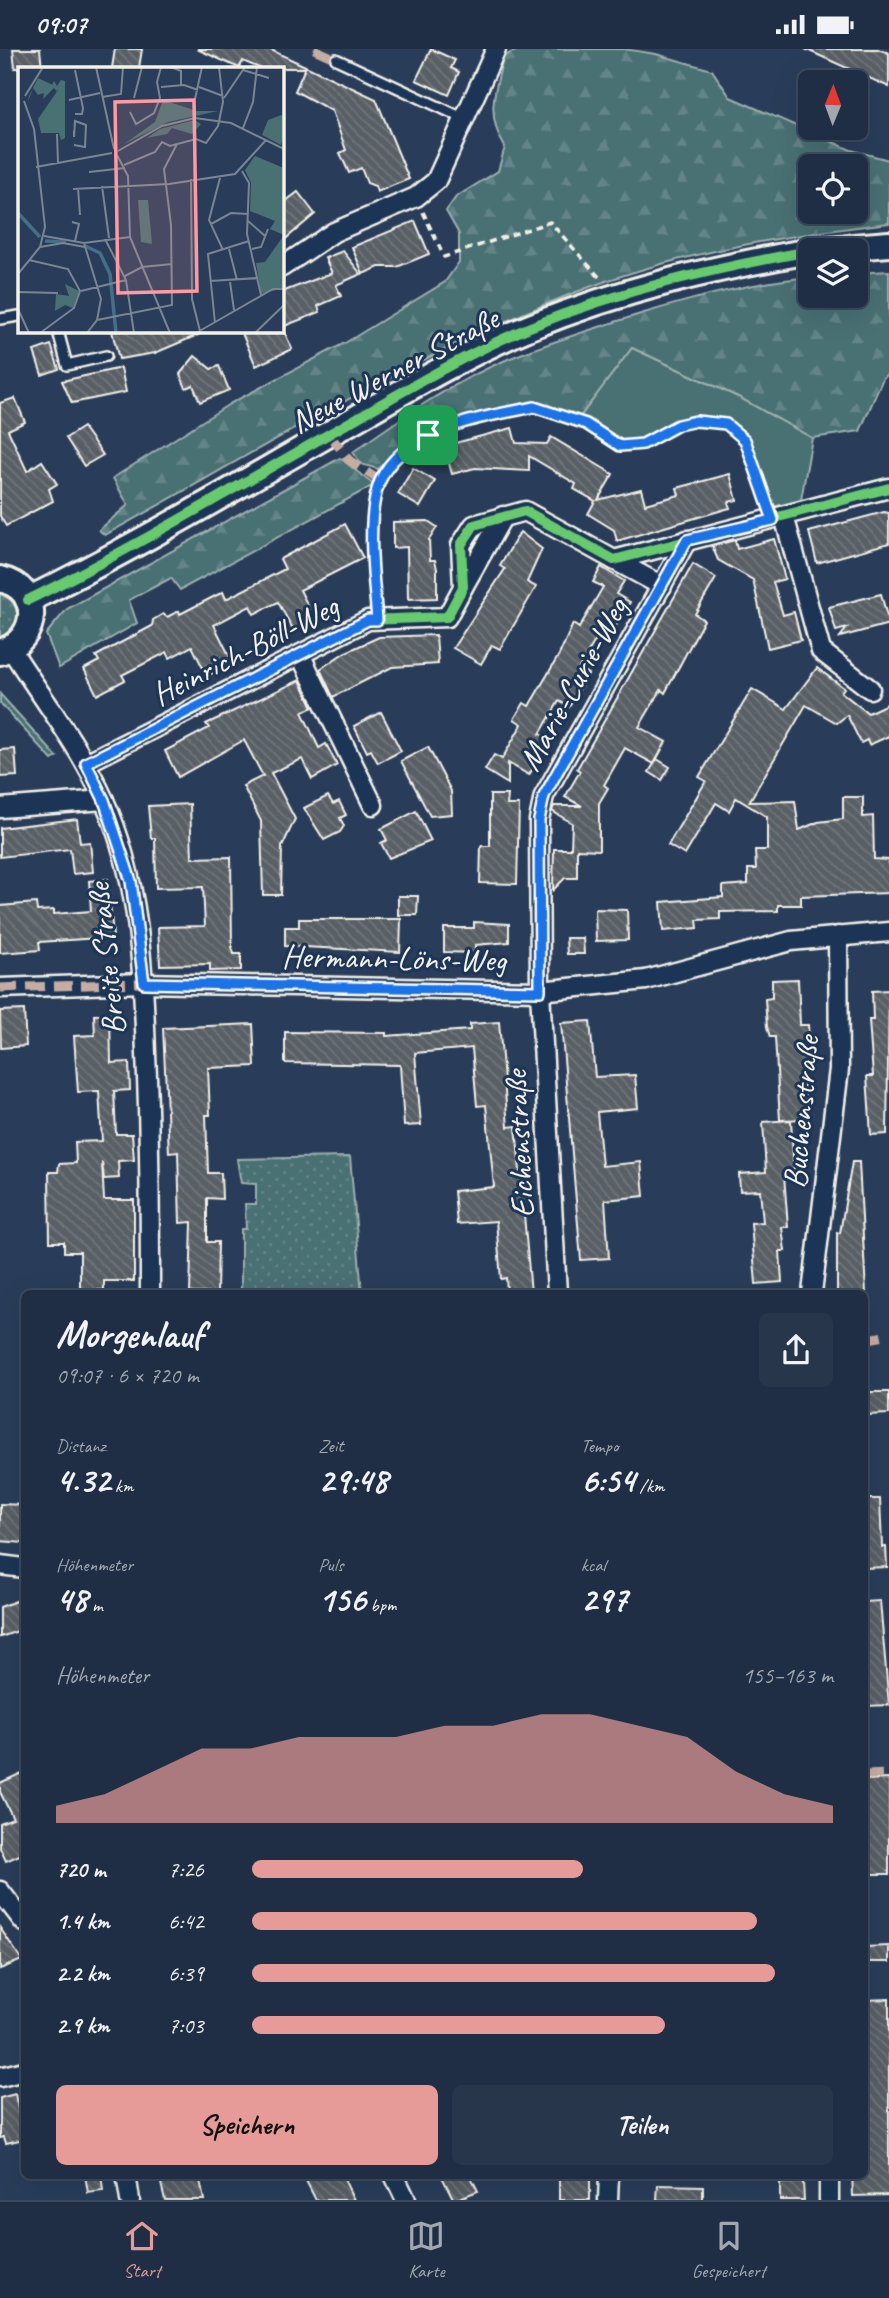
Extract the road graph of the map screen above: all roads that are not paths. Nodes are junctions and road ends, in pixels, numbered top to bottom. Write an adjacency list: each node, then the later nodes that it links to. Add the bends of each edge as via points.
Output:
1 (496, 49): 3 (street)
2 (336, 59): 3 (lane)
3 (465, 118): 7 (street, via 436,181 416,197 334,232)
4 (889, 244): 5 (main road)
5 (868, 246)
6 (798, 253): 18 (main road, Neue Werner Straße, via 718,267 530,327 459,360 151,537)
7 (284, 266)
8 (18, 316): 9 (lane)
9 (0, 319)
10 (59, 333): 11 (lane, via 67,365)
11 (106, 356)
12 (889, 488): 13 (street)
13 (778, 518): 14 (street); 21 (street, via 821,651)
14 (687, 540): 15 (street); 17 (street, Marie-Curie-Weg)
15 (614, 560): 17 (street, Heinrich-Böll-Weg); 20 (street, Heinrich-Böll-Weg, via 525,511 503,516 474,525 461,545 463,587 447,617 368,620)
16 (0, 579): 18 (main road, via 15,585)
17 (662, 586): 30 (street, Marie-Curie-Weg, via 544,796 539,820)
18 (28, 600): 19 (main road, via 29,628 19,644)
19 (5, 650): 22 (street, Breite Straße)
20 (301, 656): 22 (street, Heinrich-Böll-Weg); 24 (street)
21 (870, 689)
22 (86, 763): 23 (street, Breite Straße)
23 (104, 800): 25 (street); 28 (street, Breite Straße, via 131,881)
24 (373, 805)
25 (0, 808)
26 (889, 932): 27 (street, Hermann-Löns-Weg)
27 (838, 936): 30 (street, Hermann-Löns-Weg, via 791,941 646,980); 33 (street, Buchenstraße, via 839,1069)
28 (144, 983): 29 (street, Hermann-Löns-Weg); 30 (street, Hermann-Löns-Weg); 31 (street, Breite Straße)
29 (0, 989)
30 (540, 991): 32 (street, Eichenstraße)
31 (150, 1290)
32 (557, 1290)
33 (812, 1290)
34 (0, 1566): 35 (street)
35 (21, 1568)
36 (0, 1891): 37 (street)
37 (21, 1918)
38 (21, 2072): 39 (street)
39 (0, 2077)
40 (127, 2179): 44 (street)
41 (396, 2179): 45 (street)
42 (609, 2179): 46 (street)
43 (829, 2179): 47 (street)
44 (130, 2200)
45 (406, 2200)
46 (608, 2200)
47 (829, 2200)

